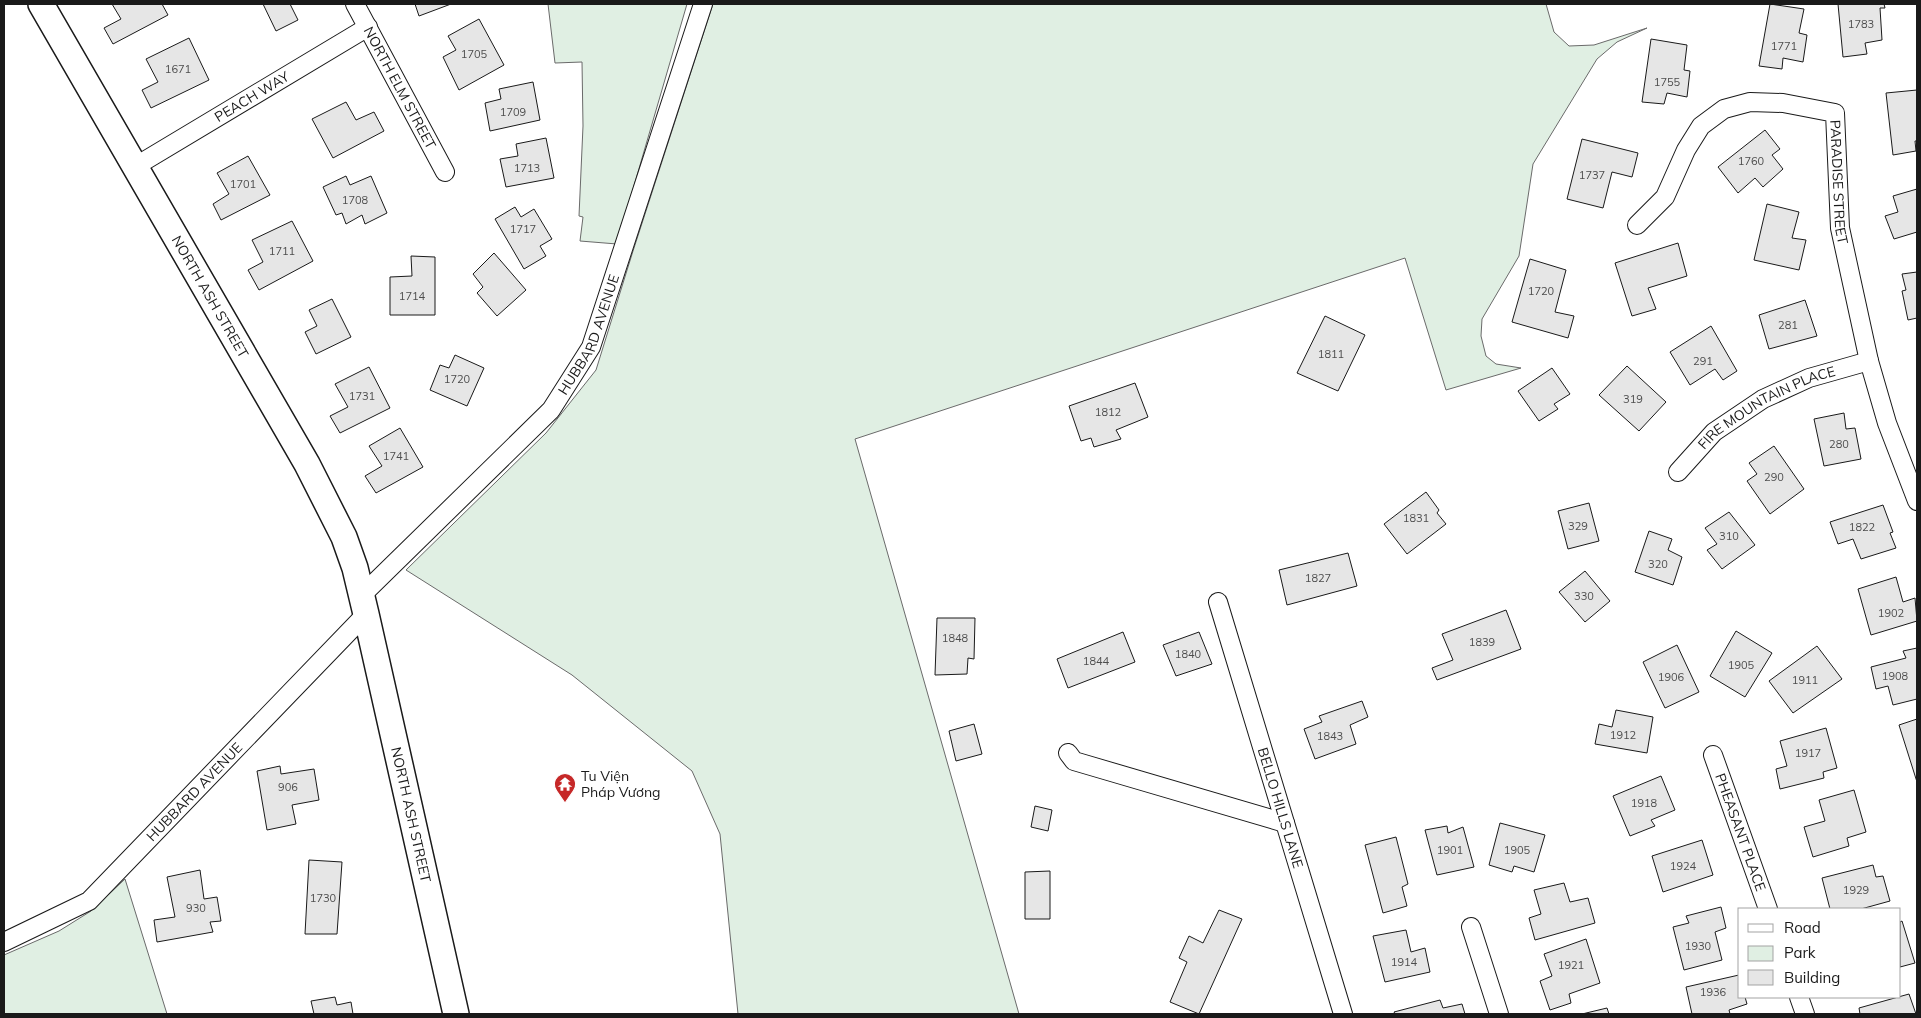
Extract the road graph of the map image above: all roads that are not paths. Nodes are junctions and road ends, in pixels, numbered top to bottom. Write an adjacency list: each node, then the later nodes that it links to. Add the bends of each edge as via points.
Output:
1 (41, 4): 5 (main road, NORTH ASH STREET)
2 (355, 4): 4 (street, NORTH ELM STREET)
3 (703, 4): 12 (street, HUBBARD AVENUE, via 591,346 551,410)
4 (368, 27): 5 (street, PEACH WAY); 6 (street, NORTH ELM STREET)
5 (136, 166): 12 (main road, NORTH ASH STREET, via 307,464 344,537)
6 (445, 172)
7 (1637, 225): 8 (street, PARADISE STREET, via 1665,197 1700,126 1724,109 1750,102 1783,103 1835,113 1840,228)
8 (1869, 361): 9 (street, FIRE MOUNTAIN PLACE, via 1809,378 1763,399 1714,432); 10 (street, PARADISE STREET)
9 (1678, 472)
10 (1917, 501)
11 (1218, 602): 15 (street, BELLO HILLS LANE)
12 (364, 605): 18 (street, HUBBARD AVENUE, via 90,901); 20 (main road, NORTH ASH STREET)
13 (1068, 753): 15 (street, via 1074,761)
14 (1713, 755): 16 (street, PHEASANT PLACE)
15 (1285, 823): 21 (street, BELLO HILLS LANE)
16 (1768, 908)
17 (1471, 927): 22 (street)
18 (4, 942)
19 (1799, 998): 23 (street)
20 (456, 1014)
21 (1342, 1014)
22 (1499, 1014)
23 (1805, 1014)

